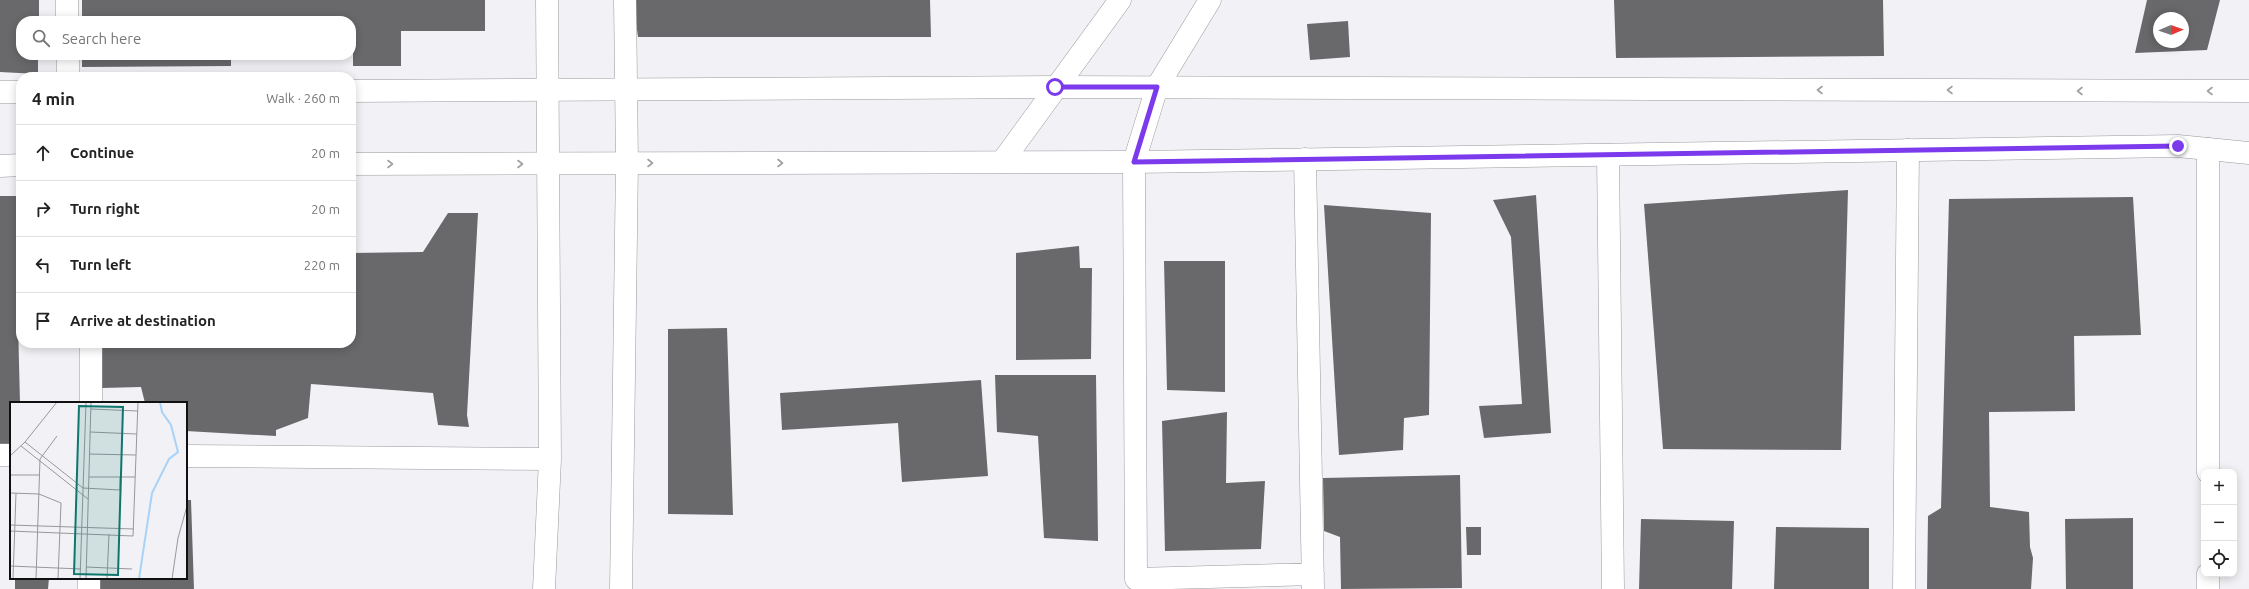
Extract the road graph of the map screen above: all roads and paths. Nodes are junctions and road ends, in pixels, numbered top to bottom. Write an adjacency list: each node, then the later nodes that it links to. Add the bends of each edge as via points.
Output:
1 (67, 0): 6 (street)
2 (547, 0): 12 (street)
3 (625, 0): 11 (street)
4 (1120, 0): 9 (street)
5 (1210, 0): 10 (street)
6 (67, 16)
7 (68, 60): 8 (street)
8 (68, 72)
9 (1055, 87): 10 (street); 11 (street); 22 (street)
10 (1157, 87): 14 (street, one-way to 10); 23 (street)
11 (626, 89): 12 (street); 24 (street)
12 (548, 90): 13 (street); 26 (street)
13 (356, 91)
14 (2249, 91)
15 (0, 92): 16 (street)
16 (16, 92)
17 (2208, 149): 18 (street, via 2178,146); 19 (street); 33 (street)
18 (1908, 150): 20 (street); 39 (street)
19 (2249, 153)
20 (1608, 155): 21 (street); 38 (street)
21 (1306, 159): 23 (street); 35 (street)
22 (1002, 162): 23 (street); 24 (street, one-way to 22)
23 (1134, 162): 35 (street, via 1136,579)
24 (626, 163): 26 (street); 37 (street)
25 (356, 164): 26 (street, one-way to 26)
26 (548, 164): 32 (street)
27 (16, 165): 28 (street)
28 (0, 166)
29 (91, 348): 30 (street)
30 (91, 402)
31 (187, 456): 32 (street)
32 (550, 459): 36 (street)
33 (2208, 469)
34 (2208, 577): 40 (street)
35 (1313, 581)
36 (544, 589)
37 (622, 589)
38 (1613, 589)
39 (1904, 589)
40 (2208, 589)

